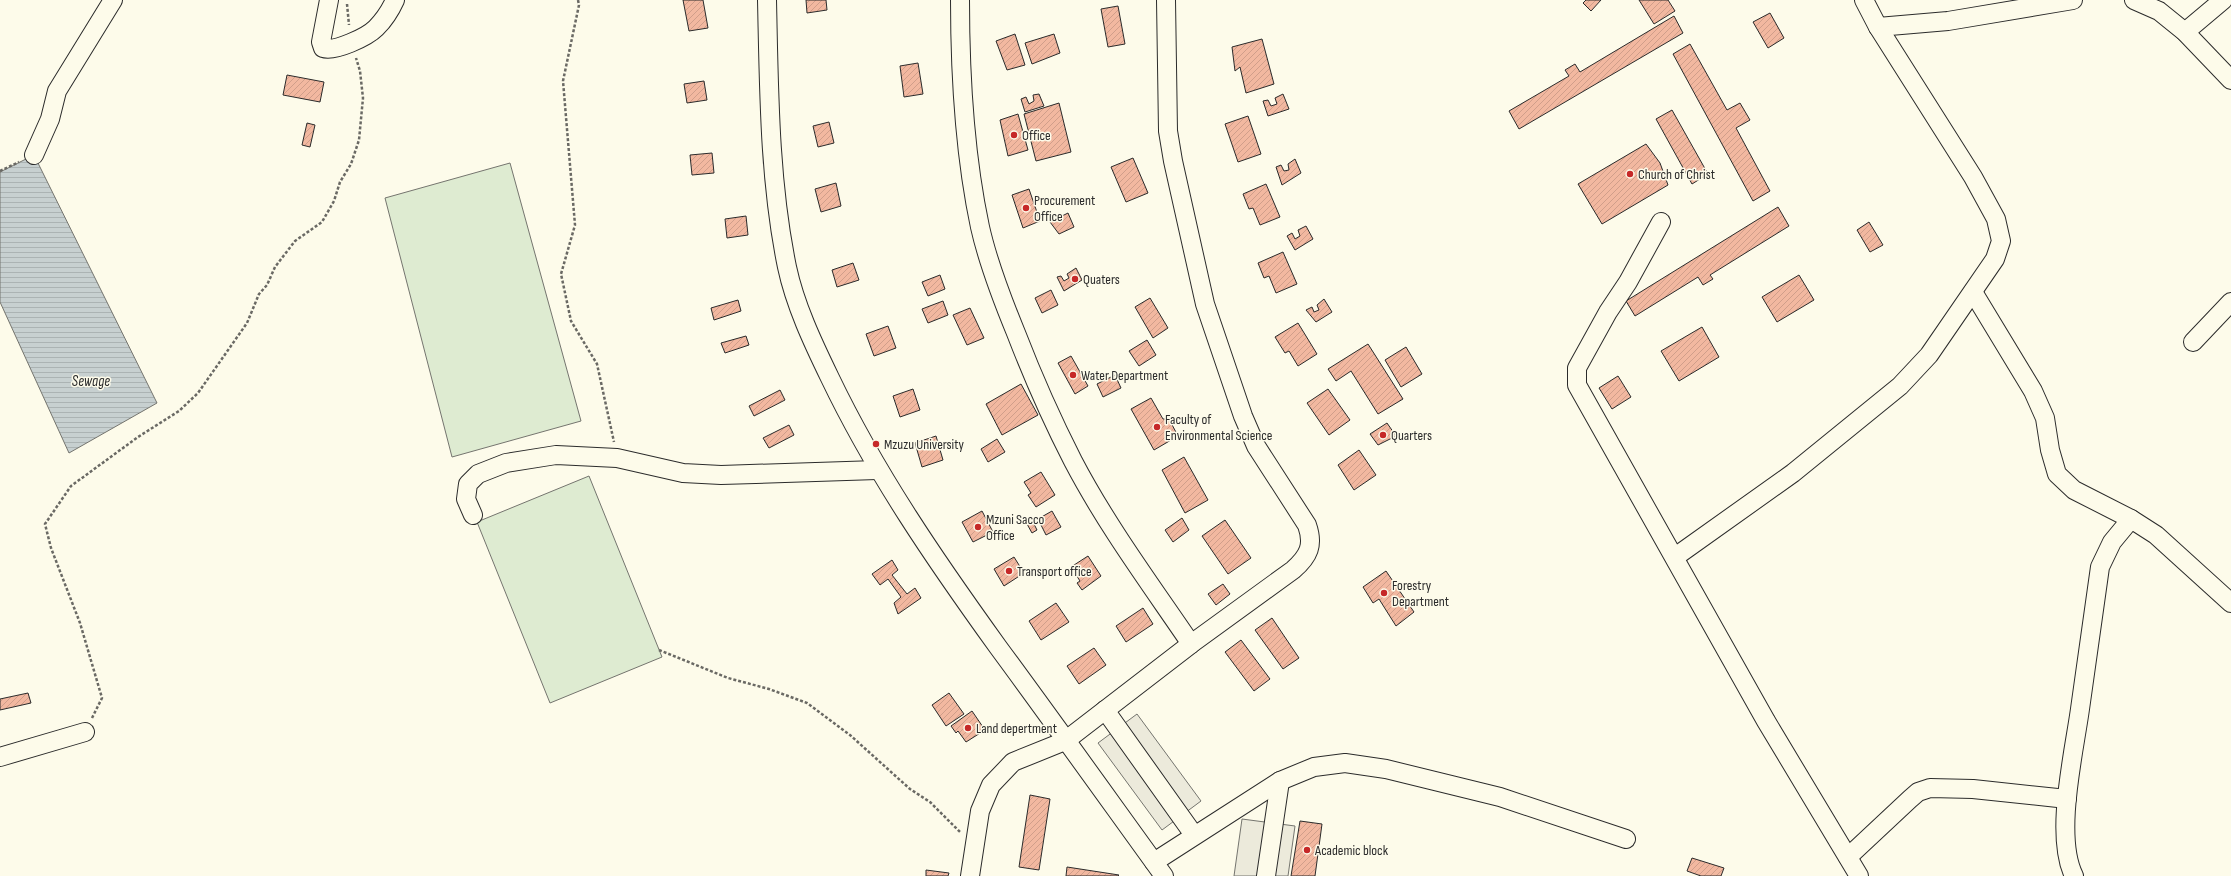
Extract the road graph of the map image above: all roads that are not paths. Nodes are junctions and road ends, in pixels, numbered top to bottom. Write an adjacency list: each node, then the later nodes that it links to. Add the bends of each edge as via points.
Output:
1 (113, 0): 14 (street, via 57,91 50,119)
2 (329, 0): 3 (street, via 321,42 323,48 329,50 337,49 374,30 389,14)
3 (395, 0)
4 (767, 0): 19 (street, via 772,145 779,223 787,269 818,354)
5 (960, 0): 24 (street, via 961,73 968,150 980,228 999,290 1034,378 1074,462 1117,535)
6 (1166, 0): 24 (street, via 1168,131 1205,304 1243,416 1256,446 1311,536 1310,547 1304,560)
7 (1864, 0): 11 (street)
8 (2073, 0): 11 (street, via 1948,21)
9 (2134, 0): 12 (street, via 2159,11)
10 (2223, 0): 12 (street)
11 (1878, 27): 16 (street, via 1973,177 1996,219 2001,241 1997,253)
12 (2185, 32): 13 (street)
13 (2231, 80)
14 (34, 155)
15 (1661, 222): 22 (street, via 1577,368 1577,385)
16 (1973, 292): 21 (street, via 2033,391 2045,418 2057,474 2074,490); 22 (street, via 1929,356 1900,386 1793,473)
17 (2231, 302): 18 (street)
18 (2193, 342)
19 (878, 470): 20 (street, via 721,475 683,473 617,458 556,454 506,463 478,474 468,484 466,499); 27 (street, via 944,571)
20 (473, 515)
21 (2131, 519): 23 (street, via 2156,535); 30 (street, via 2112,542 2100,567)
22 (1675, 557): 33 (street, via 1766,721)
23 (2231, 603)
24 (1191, 644): 25 (street)
25 (1105, 710): 27 (street); 31 (street)
26 (85, 732): 28 (street)
27 (1066, 741): 34 (street); 35 (street, via 1013,762 991,785 980,811)
28 (0, 757)
29 (1280, 781): 31 (street); 32 (street, via 1314,767 1338,764 1386,769 1500,797); 36 (street)
30 (2067, 799): 33 (street, via 1980,790 1930,788 1918,792); 38 (street, via 2066,844 2069,866)
31 (1194, 836): 34 (street)
32 (1626, 838)
33 (1848, 857): 37 (street)
34 (1159, 869)
35 (970, 876)
36 (1266, 876)
37 (1860, 876)
38 (2074, 876)

